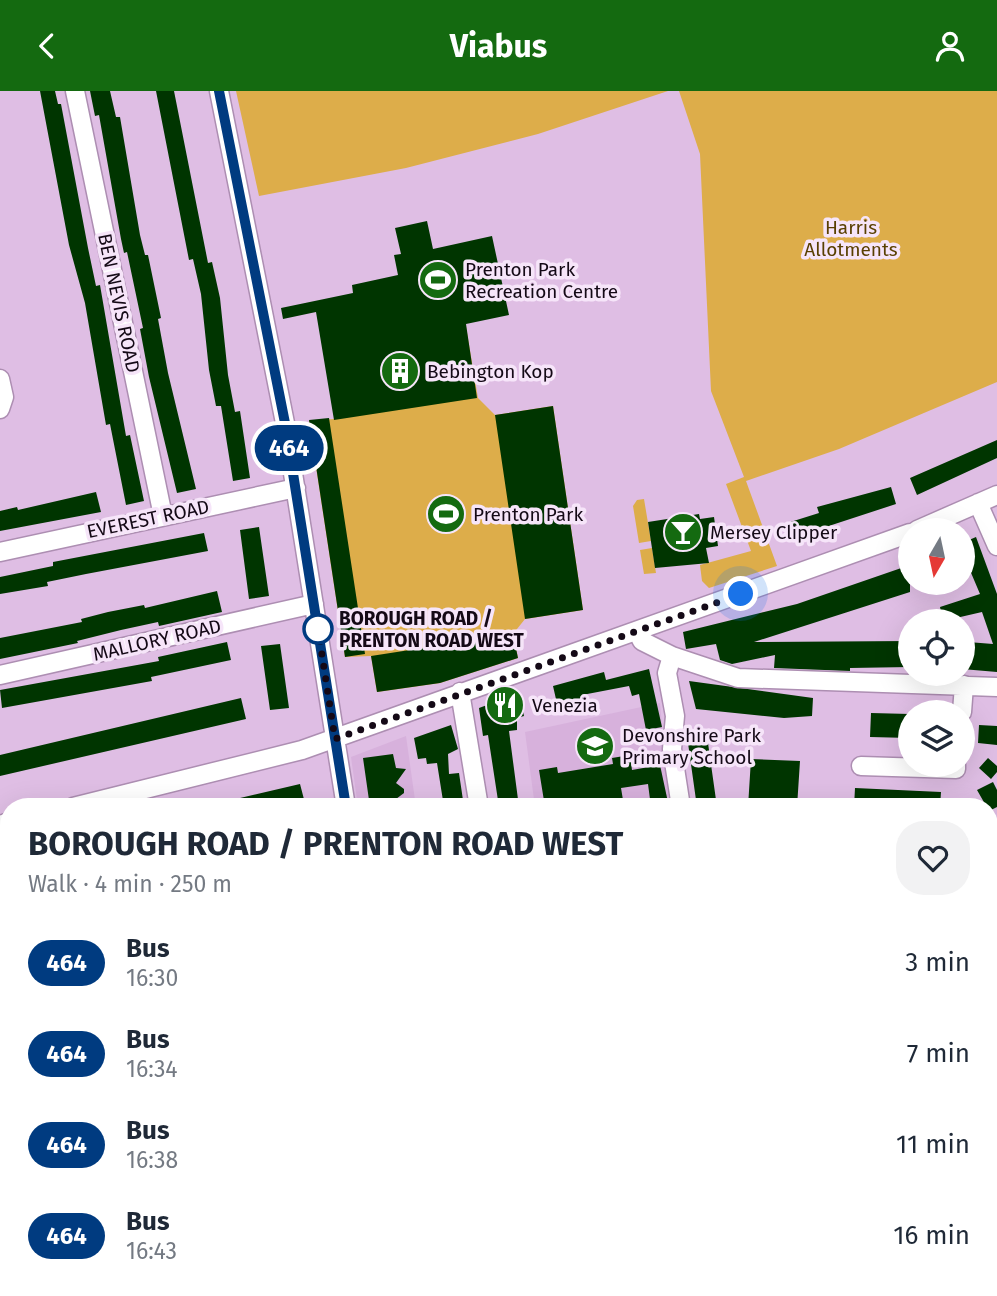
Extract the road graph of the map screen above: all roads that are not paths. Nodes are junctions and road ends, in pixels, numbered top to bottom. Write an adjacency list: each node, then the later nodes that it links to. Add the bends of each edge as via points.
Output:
1 (75, 91): 8 (street, BEN NEVIS ROAD)
2 (219, 91): 5 (street)
3 (0, 379): 4 (street, via 4,397)
4 (0, 409)
5 (296, 488): 8 (street, EVEREST ROAD); 13 (street)
6 (997, 495): 7 (street)
7 (978, 503): 9 (street); 11 (street)
8 (163, 516): 12 (street, EVEREST ROAD)
9 (944, 518)
10 (898, 537): 14 (street)
11 (997, 546)
12 (0, 552)
13 (314, 604): 16 (street, MALLORY ROAD); 21 (street)
14 (637, 631): 15 (street, via 642,641); 20 (street)
15 (672, 656): 17 (street, via 737,678); 27 (street, via 667,673 675,716 672,749)
16 (0, 675)
17 (898, 683)
18 (975, 686): 19 (street)
19 (997, 687)
20 (460, 692): 21 (street); 26 (street)
21 (335, 739): 24 (street); 25 (street)
22 (861, 766): 23 (street)
23 (898, 767)
24 (110, 798)
25 (345, 798)
26 (478, 798)
27 (680, 798)

